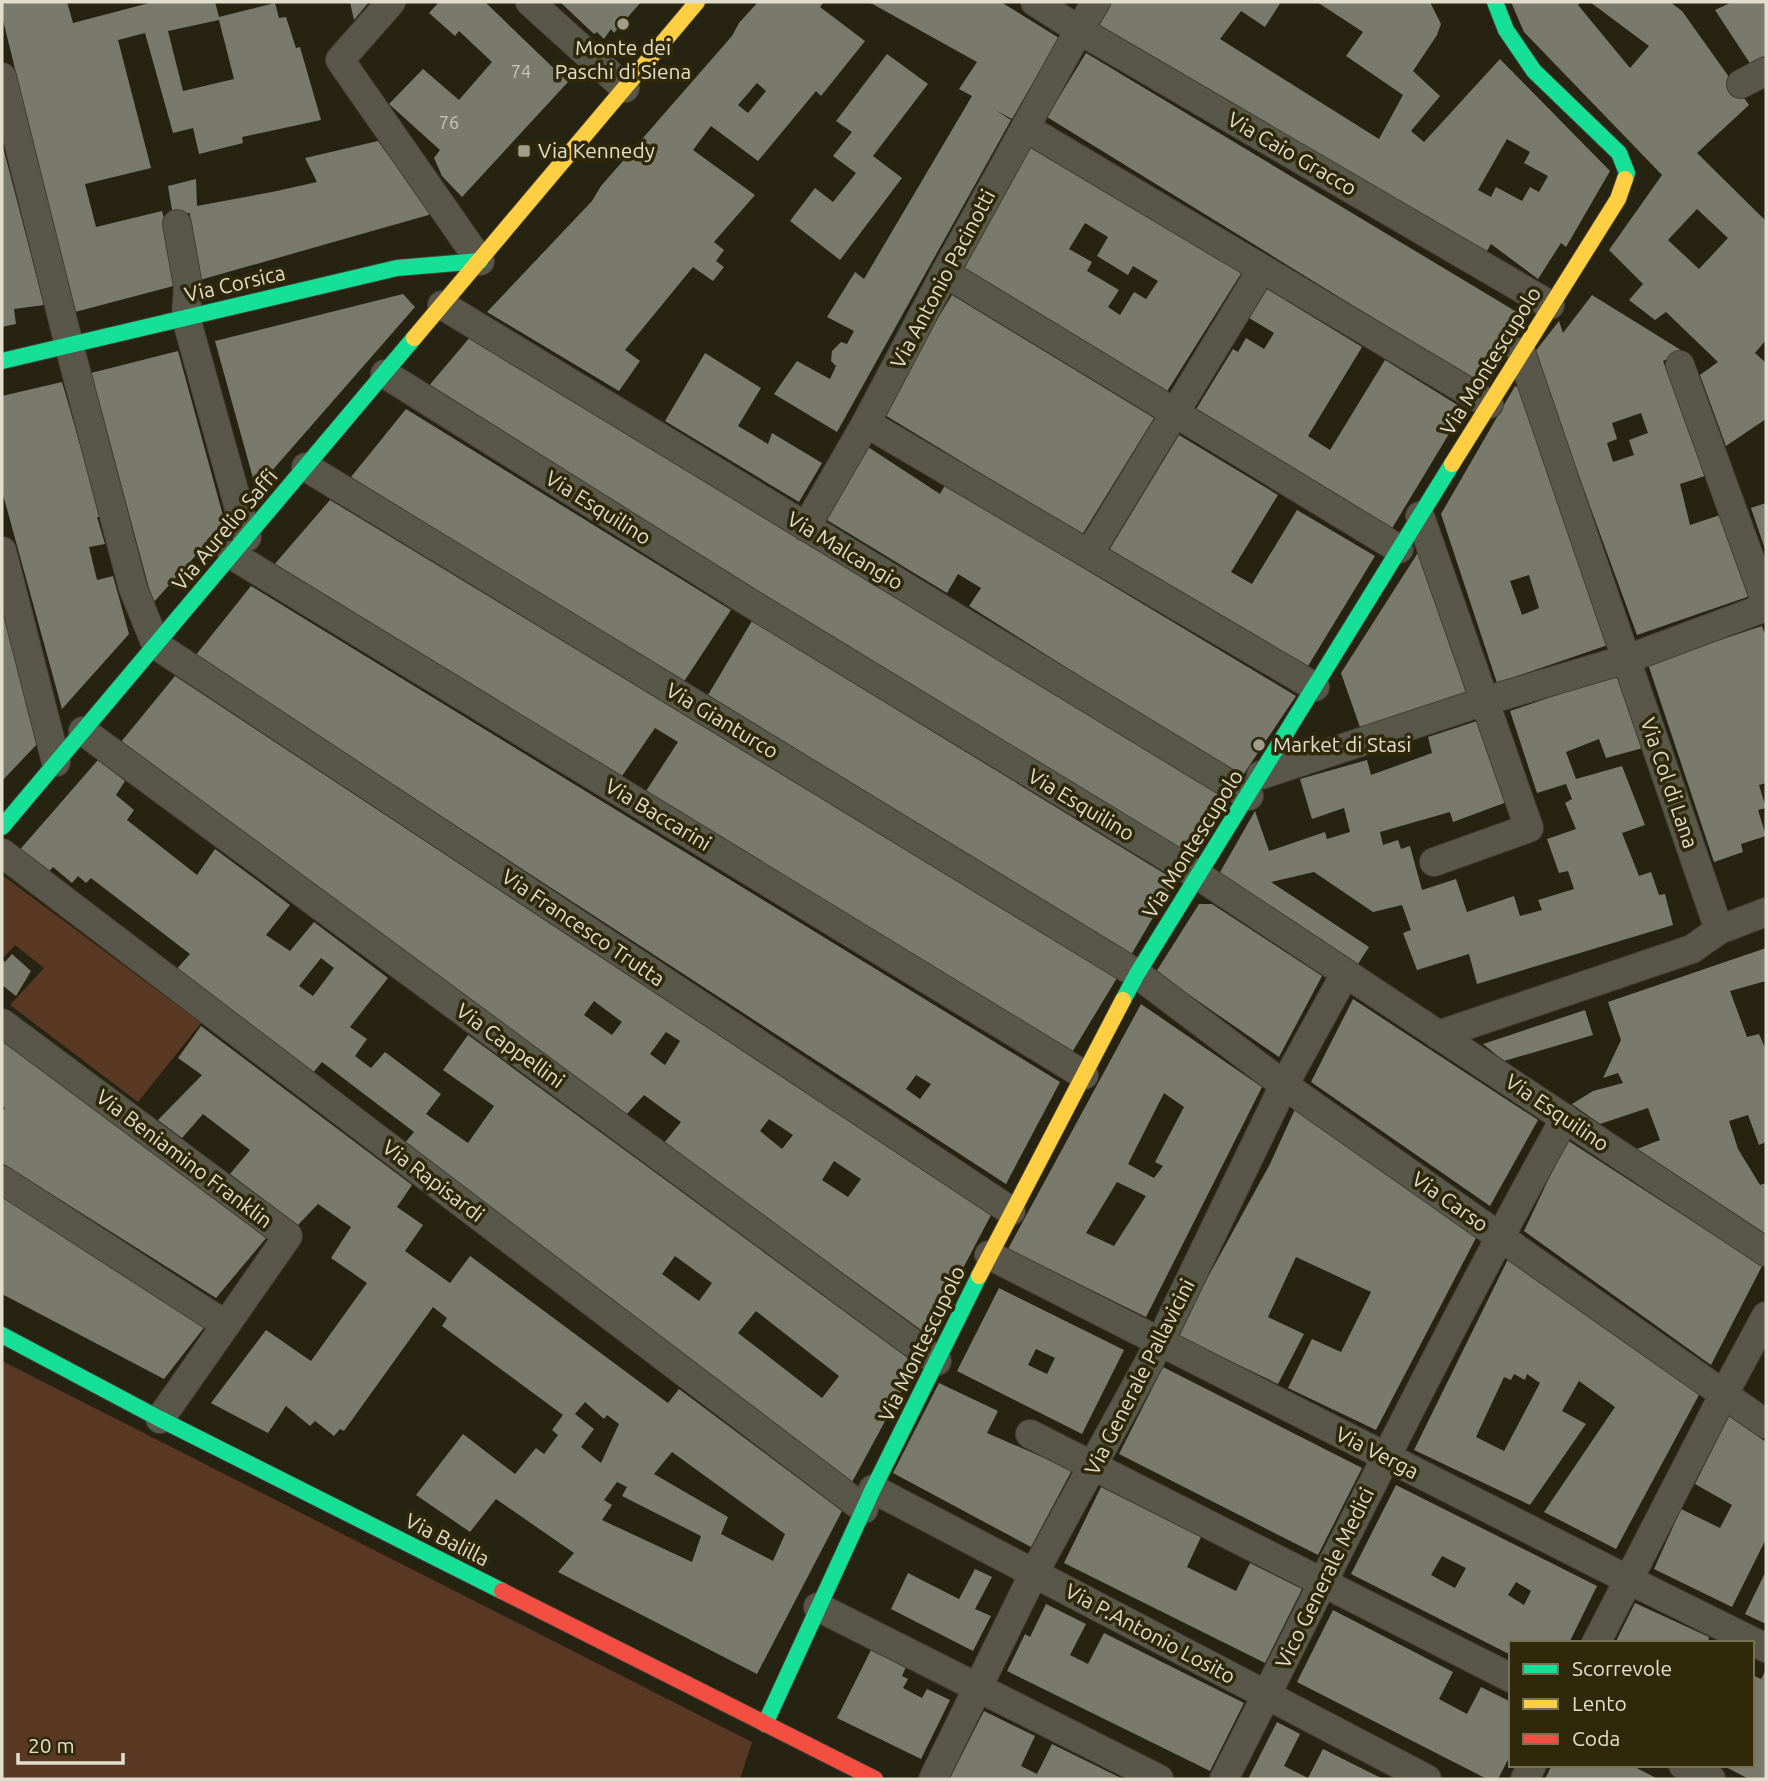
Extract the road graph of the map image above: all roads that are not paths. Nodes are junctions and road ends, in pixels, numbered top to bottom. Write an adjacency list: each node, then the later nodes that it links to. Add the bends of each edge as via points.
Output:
1 (391, 2): 14 (street, via 340,60)
2 (530, 2): 11 (street)
3 (697, 2): 11 (street, Via Aurelio Saffi)
4 (1035, 2): 7 (street, Via Caio Gracco)
5 (1096, 2): 7 (street, Via Antonio Pacinotti)
6 (1495, 2): 17 (street, Via Montescupolo, via 1506,30 1534,71 1619,153 1627,173 1618,199)
7 (1079, 30): 12 (street, Via Antonio Pacinotti); 17 (street, Via Caio Gracco)
8 (1766, 71): 10 (street)
9 (2, 77): 20 (street)
10 (1741, 84)
11 (625, 89): 14 (street, Via Aurelio Saffi)
12 (1026, 128): 15 (street); 16 (street, Via Antonio Pacinotti)
13 (177, 225): 19 (street, via 188,286)
14 (480, 261): 18 (street, Via Aurelio Saffi); 19 (street, Via Corsica, via 397,268)
15 (1262, 269): 25 (street); 26 (street)
16 (945, 273): 26 (street); 27 (street, Via Antonio Pacinotti)
17 (1550, 305): 21 (street, Via Montescupolo)
18 (442, 306): 24 (street, Via Aurelio Saffi); 30 (street, Via Malcangio)
19 (186, 318): 20 (street, Via Corsica); 31 (street)
20 (69, 345): 22 (street, Via Corsica); 36 (street, via 133,588)
21 (1521, 352): 25 (street, Via Montescupolo); 37 (street, Via Col di Lana)
22 (2, 361)
23 (1679, 365): 35 (street)
24 (385, 374): 28 (street, Via Aurelio Saffi); 46 (street, Via Esquilino)
25 (1489, 404): 29 (street, Via Montescupolo)
26 (1175, 413): 32 (street); 34 (street)
27 (866, 423): 30 (street, Via Antonio Pacinotti); 34 (street)
28 (306, 467): 31 (street, Via Aurelio Saffi); 49 (street, Via Gianturco)
29 (1420, 516): 32 (street, Via Montescupolo); 39 (street)
30 (806, 527): 42 (street, Via Malcangio)
31 (239, 546): 36 (street, Via Aurelio Saffi); 53 (street, Via Baccarini)
32 (1399, 549): 38 (street, Via Montescupolo)
33 (2, 551): 41 (street)
34 (1089, 554): 38 (street)
35 (1766, 605): 37 (street)
36 (156, 645): 40 (street, Via Aurelio Saffi); 57 (street, Via Francesco Trutta)
37 (1627, 659): 39 (street); 48 (street, Via Col di Lana)
38 (1315, 687): 42 (street, Via Montescupolo)
39 (1485, 701): 42 (street); 45 (street, via 1530,828)
40 (83, 731): 41 (street, Via Aurelio Saffi); 65 (street, Via Cappellini)
41 (56, 762): 43 (street, Via Aurelio Saffi)
42 (1255, 786): 46 (street, Via Montescupolo)
43 (2, 827)
44 (2, 853): 72 (street, Via Rapisardi)
45 (1434, 862)
46 (1199, 876): 49 (street, Via Montescupolo); 50 (street, Via Esquilino)
47 (1766, 912): 48 (street)
48 (1719, 930): 52 (street, via 1692,948)
49 (1137, 974): 53 (street, Via Montescupolo); 54 (street, Via Carso)
50 (1345, 974): 52 (street, Via Esquilino); 54 (street, Via Generale Pallavicini)
51 (2, 1023): 62 (street, Via Beniamino Franklin, via 288,1236)
52 (1438, 1035): 55 (street, Via Esquilino)
53 (1084, 1075): 57 (street, Via Montescupolo)
54 (1284, 1085): 58 (street, Via Carso); 64 (street, Via Generale Pallavicini)
55 (1565, 1118): 58 (street, Vico Generale Medici); 59 (street, Via Esquilino)
56 (2, 1180): 62 (street)
57 (1011, 1211): 60 (street, Via Montescupolo)
58 (1499, 1236): 66 (street, Via Carso); 70 (street, Vico Generale Medici)
59 (1766, 1252)
60 (989, 1255): 64 (street, Via Verga); 65 (street, Via Montescupolo)
61 (1766, 1317): 66 (street)
62 (226, 1325): 67 (street, Via Beniamino Franklin)
63 (2, 1335): 67 (street, Via Balilla)
64 (1160, 1342): 70 (street, Via Verga); 71 (street, Via Generale Pallavicini)
65 (937, 1361): 72 (street, Via Montescupolo)
66 (1724, 1394): 68 (street, Via Carso); 74 (street)
67 (160, 1419): 82 (street, Via Balilla)
68 (1766, 1424)
69 (1030, 1434): 71 (street)
70 (1385, 1457): 74 (street, Via Verga); 75 (street, Vico Generale Medici)
71 (1094, 1467): 73 (street, Via Generale Pallavicini); 75 (street)
72 (868, 1499): 73 (street, Via P.Antonio Losito); 76 (street, Via Montescupolo)
73 (1034, 1573): 80 (street, Via Generale Pallavicini); 81 (street, Via P.Antonio Losito)
74 (1629, 1580): 77 (street); 78 (street, Via Verga)
75 (1324, 1583): 79 (street); 81 (street, Vico Generale Medici)
76 (818, 1607): 80 (street); 82 (street, Via Montescupolo)
77 (1597, 1641)
78 (1752, 1641)
79 (1509, 1677)
80 (978, 1688): 85 (street, Via Generale Pallavicini); 86 (street)
81 (1266, 1695): 87 (street, Vico Generale Medici); 88 (street, Via P.Antonio Losito)
82 (765, 1724): 84 (street, Via Balilla)
83 (1688, 1767): 89 (street)
84 (875, 1779)
85 (933, 1779)
86 (1159, 1779)
87 (1224, 1779)
88 (1427, 1779)
89 (1711, 1779)

